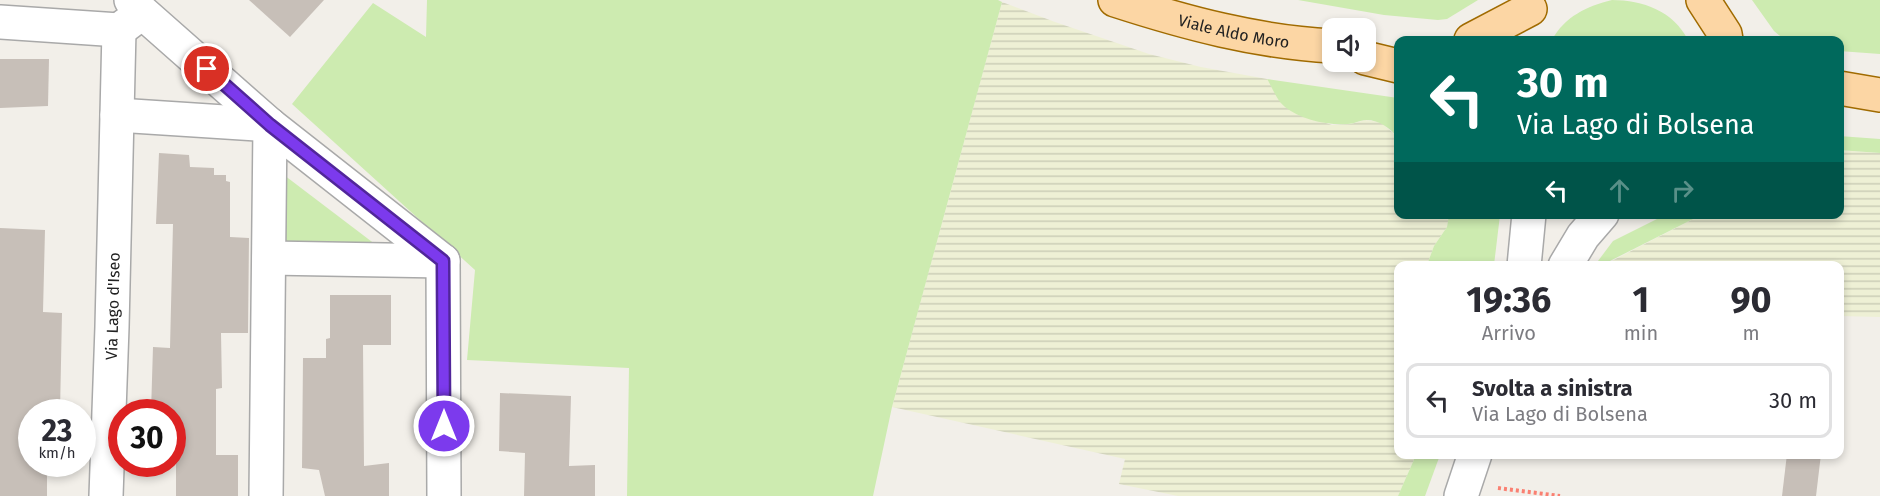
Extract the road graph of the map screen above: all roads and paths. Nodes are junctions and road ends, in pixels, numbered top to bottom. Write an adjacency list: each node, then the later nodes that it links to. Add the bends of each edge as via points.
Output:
1 (1115, 0): 9 (main road, Viale Aldo Moro, via 1221,31)
2 (1705, 1): 8 (main road)
3 (1533, 4): 6 (main road); 7 (main road)
4 (131, 14): 5 (street); 18 (street, Via Lago d'Iseo); 19 (street)
5 (0, 22)
6 (1478, 36)
7 (1516, 36)
8 (1727, 36)
9 (1322, 46)
10 (1376, 49): 11 (main road)
11 (1394, 50)
12 (1376, 61): 13 (main road)
13 (1394, 65)
14 (1844, 89): 15 (main road)
15 (1880, 95)
16 (1880, 103): 17 (main road)
17 (1844, 104)
18 (117, 115): 19 (street); 27 (street, Via Lago d'Iseo)
19 (270, 125): 22 (street); 23 (street)
20 (1529, 219): 24 (street)
21 (1598, 219): 25 (street)
22 (269, 258): 23 (street); 28 (street)
23 (443, 261): 29 (street)
24 (1524, 261)
25 (1568, 261)
26 (1467, 478): 30 (path)
27 (106, 496)
28 (266, 496)
29 (444, 496)
30 (1560, 496)

